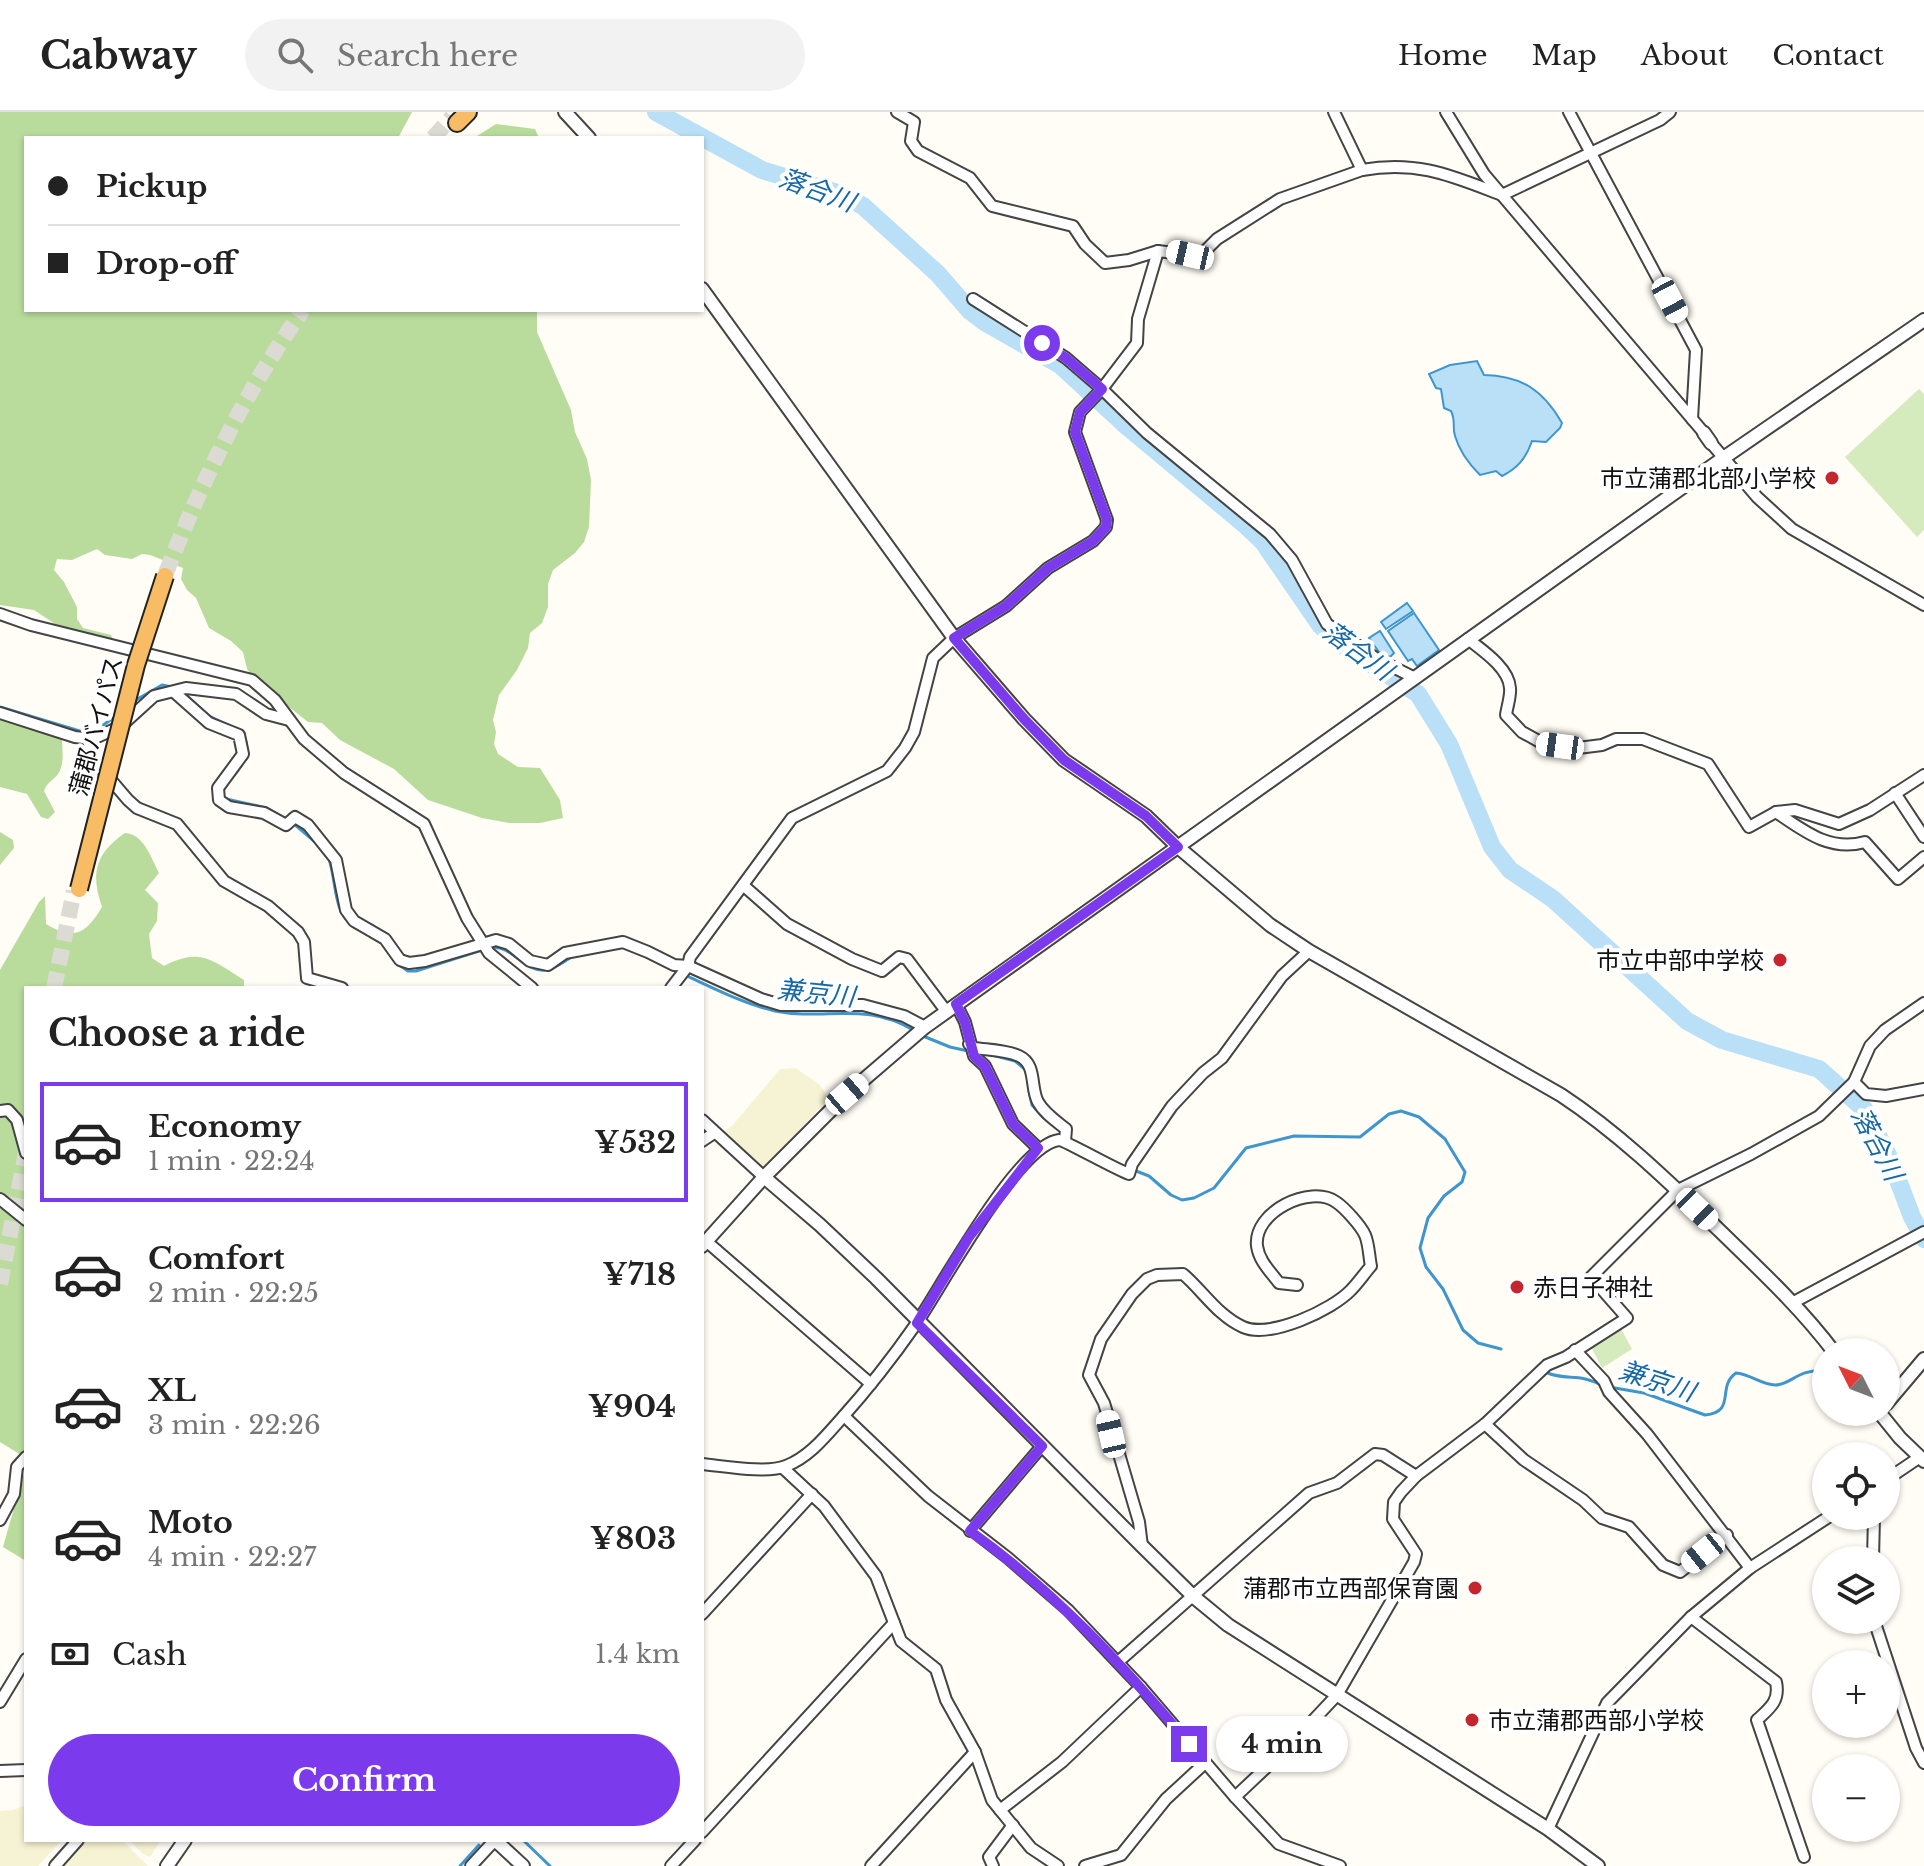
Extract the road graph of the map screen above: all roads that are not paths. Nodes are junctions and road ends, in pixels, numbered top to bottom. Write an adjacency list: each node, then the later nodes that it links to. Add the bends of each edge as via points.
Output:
1 (565, 112): 7 (street)
2 (897, 112): 11 (street, via 914,122 911,141 918,151 970,178 992,206 1073,226 1105,263)
3 (1334, 112): 9 (street)
4 (1446, 112): 10 (street)
5 (1569, 112): 8 (street)
6 (1670, 112): 8 (street)
7 (587, 136)
8 (1591, 152): 10 (street); 16 (street, via 1696,350)
9 (1362, 170): 10 (street, via 1419,167); 11 (street, via 1280,199 1204,252)
10 (1502, 195): 16 (street)
11 (1158, 251): 15 (street, via 1138,319 1137,343)
12 (704, 292): 21 (street)
13 (973, 299): 15 (street, via 1066,358)
14 (1924, 320): 17 (street)
15 (1101, 390): 21 (street, via 1080,412 1075,432 1106,527 1006,606); 23 (street, via 1270,534 1292,560 1327,624)
16 (1692, 419): 17 (street)
17 (1722, 459): 19 (street, via 1792,529); 22 (street)
18 (163, 574): 35 (highway, 蒲郡バイパス, bridge, via 131,663)
19 (1924, 605)
20 (0, 614): 26 (street, via 244,676 275,700)
21 (954, 638): 32 (street, via 1064,760 1146,816); 34 (street, via 933,658 914,732 887,771 792,818)
22 (1468, 639): 23 (street); 30 (street, via 1506,677 1506,715 1522,732 1542,743 1578,748 1643,739 1708,764 1749,827)
23 (1414, 679): 32 (street)
24 (179, 690): 26 (street, via 236,694 266,714); 27 (street, via 154,696 121,726); 36 (street, via 209,723 239,735 243,754 218,788 219,800 286,825 308,825 336,860 346,910 354,921 385,939 400,960 425,961)
25 (0, 713): 27 (street)
26 (289, 720): 36 (street, via 344,773 424,824 467,918)
27 (88, 739): 39 (street, via 92,758 128,800 177,824 224,881 268,906 298,932 307,978)
28 (1924, 775): 29 (street)
29 (1895, 793): 30 (street, via 1839,824 1795,810); 31 (street)
30 (1776, 812): 33 (street, via 1836,846 1865,842 1898,879)
31 (1924, 837)
32 (1178, 847): 37 (street); 42 (street)
33 (1924, 857)
34 (744, 886): 38 (street); 42 (street, via 787,924 852,959 882,971 899,957 907,959)
35 (76, 890)
36 (487, 947): 38 (street, via 503,940 530,961 548,965 565,953 623,942 674,965); 40 (street)
37 (1309, 951): 50 (street, via 1282,976 1222,1058 1172,1106 1129,1174); 55 (street, via 1561,1095 1633,1148)
38 (681, 975): 43 (street, via 781,1005 863,1005 904,1016)
39 (335, 986)
40 (530, 986)
41 (1924, 1003): 45 (street, via 1870,1046)
42 (951, 1007): 43 (street); 44 (street, via 965,1022)
43 (921, 1030): 54 (street)
44 (971, 1049): 50 (street, via 1019,1056 1027,1062 1040,1105); 53 (street, via 1013,1124)
45 (1853, 1082): 46 (street, via 1866,1094 1886,1096); 55 (street, via 1819,1116)
46 (1924, 1089)
47 (0, 1111): 52 (street, via 8,1110 17,1120)
48 (704, 1122): 49 (street)
49 (714, 1133): 51 (street); 54 (street)
50 (1065, 1136): 53 (street)
51 (704, 1140)
52 (24, 1146)
53 (1038, 1148): 62 (street, via 969,1237)
54 (764, 1177): 59 (street); 62 (street)
55 (1678, 1190): 61 (street); 64 (street, via 1591,1277 1627,1318)
56 (0, 1199): 57 (street)
57 (24, 1218)
58 (1924, 1232): 61 (street)
59 (704, 1244): 66 (street)
60 (1297, 1285): 83 (street, via 1279,1283 1260,1258 1256,1242 1264,1221 1285,1203 1311,1197 1335,1201 1365,1234 1371,1266 1350,1292 1313,1316 1247,1329 1222,1313 1183,1274 1157,1275 1132,1294 1101,1339 1089,1375 1104,1403)
61 (1794, 1302): 63 (street)
62 (917, 1323): 66 (street); 71 (street)
63 (1823, 1338)
64 (1575, 1350): 69 (street, via 1547,1365); 82 (street)
65 (1924, 1359): 67 (street)
66 (871, 1384): 68 (street)
67 (1900, 1387)
68 (844, 1416): 75 (street, via 816,1447); 81 (street)
69 (1485, 1424): 77 (street); 82 (street, via 1602,1518 1629,1527 1663,1565 1680,1572)
70 (1890, 1426): 73 (street)
71 (1042, 1446): 81 (street); 83 (street)
72 (24, 1459): 79 (street)
73 (1922, 1459): 76 (street)
74 (704, 1464): 75 (street)
75 (783, 1468): 78 (street)
76 (1900, 1472)
77 (1416, 1476): 85 (street, via 1375,1454 1337,1483 1309,1493); 93 (street, via 1394,1502 1393,1519 1416,1554 1414,1562)
78 (812, 1494): 86 (street); 88 (street, via 876,1576)
79 (0, 1520)
80 (1812, 1528): 84 (street)
81 (970, 1531): 91 (street, via 1068,1610)
82 (1727, 1535): 84 (street)
83 (1142, 1546): 85 (street)
84 (1750, 1568): 87 (street)
85 (1194, 1597): 91 (street); 93 (street)
86 (704, 1612)
87 (1691, 1617): 103 (street, via 1607,1703); 111 (street, via 1776,1682 1776,1703 1757,1720)
88 (894, 1623): 95 (street, via 901,1641 936,1669 946,1700); 104 (street)
89 (1879, 1634): 97 (street)
90 (24, 1662): 94 (street)
91 (1118, 1662): 92 (street)
92 (1141, 1687): 96 (street); 101 (street, via 1062,1762)
93 (1337, 1695): 100 (street); 103 (street)
94 (0, 1702)
95 (975, 1752): 101 (street); 118 (street)
96 (1205, 1763): 100 (street); 110 (street, via 1166,1799)
97 (1924, 1763)
98 (24, 1770): 99 (street)
99 (0, 1771)
100 (1235, 1797): 112 (street, via 1279,1844)
101 (1000, 1810): 102 (street)
102 (1013, 1825): 119 (street, via 989,1857); 120 (street, via 1031,1848)
103 (1548, 1829): 124 (street)
104 (704, 1830)
105 (76, 1842): 113 (street)
106 (184, 1842): 114 (street)
107 (493, 1842): 115 (street)
108 (497, 1842): 116 (street)
109 (693, 1842): 117 (street)
110 (1121, 1855): 121 (street); 122 (street)
111 (1804, 1857)
112 (1314, 1862): 123 (street)
113 (55, 1866)
114 (167, 1866)
115 (471, 1866)
116 (523, 1866)
117 (671, 1866)
118 (871, 1866)
119 (993, 1866)
120 (1058, 1866)
121 (1085, 1866)
122 (1125, 1866)
123 (1340, 1866)
124 (1597, 1866)

